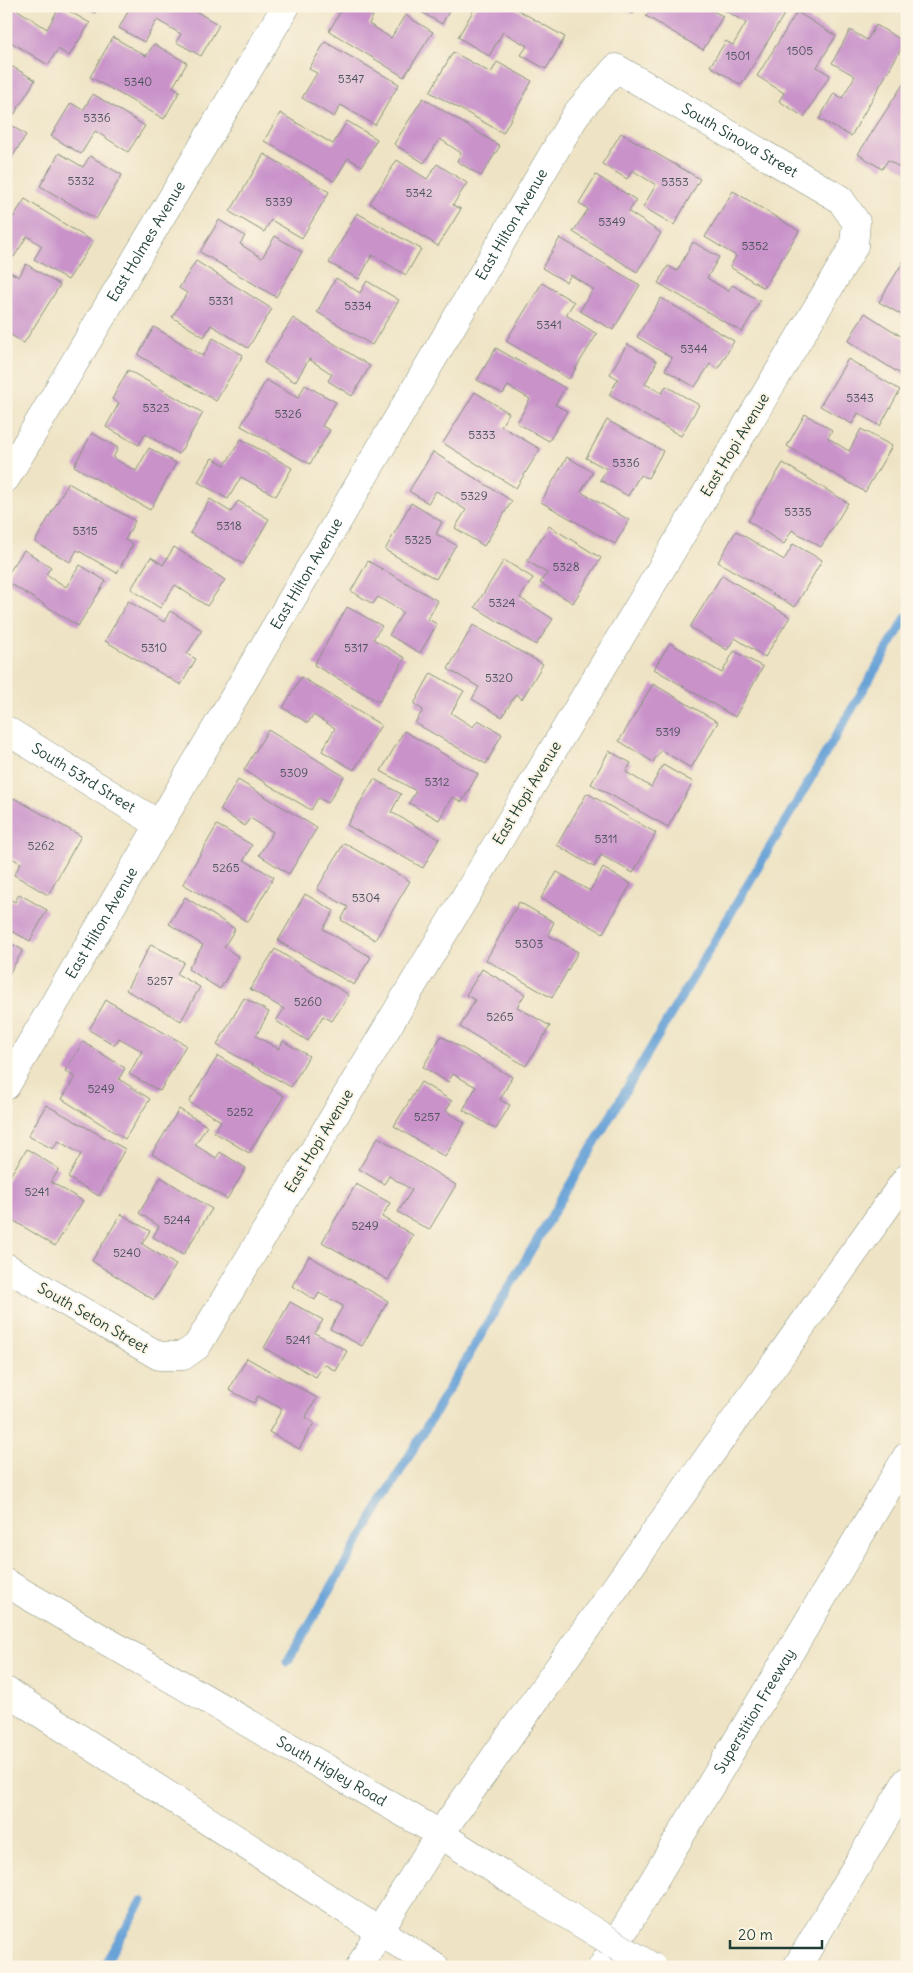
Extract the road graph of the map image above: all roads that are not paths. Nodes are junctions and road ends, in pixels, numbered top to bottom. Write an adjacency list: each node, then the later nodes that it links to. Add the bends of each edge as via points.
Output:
1 (286, 6): 4 (main road, East Holmes Avenue)
2 (616, 68): 3 (main road, South Sinova Street, via 840,199); 6 (main road, East Hilton Avenue, via 578,112)
3 (856, 222): 10 (main road, East Hopi Avenue, via 854,246 197,1346)
4 (6, 478)
5 (6, 730): 6 (main road, South 53rd Street)
6 (160, 825): 7 (main road, East Hilton Avenue)
7 (6, 1086)
8 (907, 1178): 17 (main road)
9 (6, 1267): 10 (main road, South Seton Street, via 159,1356)
10 (182, 1356)
11 (907, 1456): 21 (main road, Superstition Freeway)
12 (6, 1583): 14 (main road, South Higley Road)
13 (6, 1595): 14 (main road)
14 (36, 1600): 17 (main road, South Higley Road)
15 (6, 1691): 18 (main road)
16 (907, 1781): 23 (main road)
17 (440, 1834): 18 (main road); 22 (main road, South Higley Road, bridge)
18 (379, 1930): 19 (main road); 20 (main road)
19 (360, 1967)
20 (435, 1967)
21 (602, 1967)
22 (652, 1967)
23 (797, 1967)

